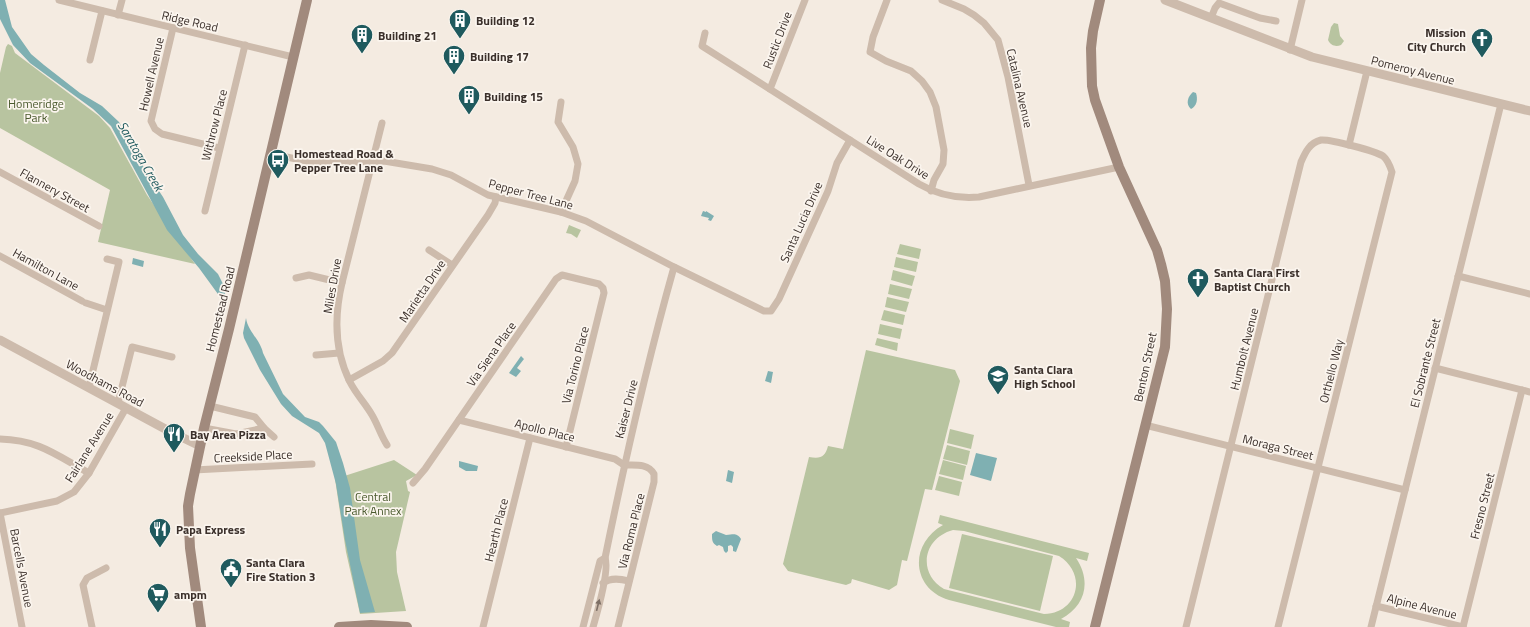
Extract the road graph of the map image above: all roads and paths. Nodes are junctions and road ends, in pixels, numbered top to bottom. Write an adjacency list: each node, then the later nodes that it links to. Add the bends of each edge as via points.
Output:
1 (59, 0): 11 (street, Ridge Road)
2 (122, 0): 12 (street)
3 (307, 0): 19 (main road, Homestead Road)
4 (805, 0): 22 (street, Rustic Drive)
5 (887, 0): 35 (street, via 870,52 911,72 930,92 936,107 944,150 944,164 934,180)
6 (942, 0): 34 (street, Catalina Avenue, via 974,15 998,40 1008,77)
7 (1100, 0): 32 (main road, Benton Street, via 1091,48 1092,86)
8 (1165, 0): 10 (street, Pomeroy Avenue)
9 (1302, 0): 18 (street)
10 (1180, 3): 13 (street, Pomeroy Avenue)
11 (102, 11): 12 (street, Ridge Road); 20 (street)
12 (118, 14): 15 (street, Ridge Road)
13 (1211, 18): 14 (street, via 1219,3); 18 (street, Pomeroy Avenue)
14 (1276, 21)
15 (173, 28): 17 (street, Ridge Road); 29 (street, Howell Avenue, via 151,121 155,129 162,134)
16 (705, 33): 22 (street, Live Oak Drive, via 702,46)
17 (245, 45): 19 (street, Ridge Road); 29 (street, Withrow Place)
18 (1290, 50): 21 (street, Pomeroy Avenue)
19 (293, 57): 30 (main road, Homestead Road)
20 (90, 60)
21 (1367, 71): 24 (street, Pomeroy Avenue); 28 (street)
22 (770, 89): 27 (street, Live Oak Drive)
23 (560, 102): 38 (street, via 558,122 573,147 578,164 575,181)
24 (1501, 104): 25 (street, Pomeroy Avenue); 45 (street, El Sobrante Street)
25 (1530, 111)
26 (382, 123): 31 (street, Miles Drive)
27 (850, 140): 35 (street, Live Oak Drive); 51 (street, Santa Lucia Drive, via 837,163 828,191 779,299)
28 (1349, 145): 72 (street, Humbolt Avenue, via 1320,140 1308,147 1304,154); 76 (street, Orthello Way, via 1383,156 1392,172)
29 (219, 148): 37 (street, Withrow Place)
30 (271, 154): 31 (street, Pepper Tree Lane, via 312,162); 62 (main road, Homestead Road)
31 (372, 161): 36 (street, Pepper Tree Lane, via 398,162 432,169 459,178); 47 (street, Miles Drive)
32 (1119, 167): 34 (street, Live Oak Drive); 64 (main road, Benton Street, via 1157,250 1165,281 1168,312 1164,346)
33 (0, 172): 39 (street, Flannery Street)
34 (1029, 185): 35 (street, Live Oak Drive, via 968,198)
35 (931, 191)
36 (496, 197): 38 (street, Pepper Tree Lane); 43 (street, Marietta Drive, via 488,215)
37 (205, 211)
38 (561, 212): 44 (street, Pepper Tree Lane, via 586,221)
39 (99, 226)
40 (429, 250): 43 (street)
41 (0, 256): 50 (street, Hamilton Lane, via 84,302)
42 (107, 259): 50 (street, via 119,262)
43 (452, 265): 57 (street, Marietta Drive, via 392,353)
44 (674, 267): 51 (street, Pepper Tree Lane, via 764,311); 75 (street, Kaiser Drive)
45 (1458, 276): 49 (street); 56 (street, El Sobrante Street)
46 (296, 278): 47 (street, via 309,275)
47 (342, 283): 53 (street, Miles Drive, via 337,304)
48 (603, 288): 63 (street, Via Siena Place, via 599,284 567,276 556,279); 73 (street, Via Torino Place, via 603,299)
49 (1530, 294)
50 (107, 310): 58 (street)
51 (771, 311)
52 (0, 340): 58 (street, Woodhams Road)
53 (339, 352): 54 (street); 57 (street, Miles Drive)
54 (316, 355)
55 (172, 356): 61 (street, Fairlane Avenue, via 132,347)
56 (1435, 368): 59 (street); 80 (street, El Sobrante Street)
57 (350, 380): 70 (street, Miles Drive, via 372,414)
58 (89, 388): 61 (street, Woodhams Road)
59 (1522, 390): 60 (street); 101 (street, Fresno Street)
60 (1530, 392)
61 (122, 406): 71 (street, Woodhams Road); 78 (street, Fairlane Avenue)
62 (210, 406): 65 (main road, Homestead Road); 66 (street, via 255,417)
63 (459, 420): 68 (street, Apollo Place); 79 (street, Via Siena Place)
64 (1145, 425): 72 (street, Moraga Street); 97 (main road, Benton Street)
65 (204, 428): 66 (street, via 236,434); 71 (main road, Homestead Road)
66 (264, 428): 67 (street)
67 (274, 437)
68 (530, 438): 73 (street, Apollo Place); 93 (street, Hearth Place)
69 (0, 439): 78 (street, via 30,442 44,447)
70 (387, 445)
71 (200, 446): 77 (main road, Homestead Road)
72 (1231, 446): 76 (street, Moraga Street); 98 (street, Humbolt Avenue)
73 (566, 447): 75 (street, Apollo Place, via 615,459)
74 (312, 464): 77 (street, Creekside Place)
75 (624, 465): 82 (street, Kaiser Drive); 86 (street, Via Roma Place, via 648,467 654,474)
76 (1318, 468): 80 (street, Moraga Street); 99 (street, Orthello Way)
77 (194, 470): 90 (main road, Homestead Road, via 188,506 188,525)
78 (89, 473): 81 (street, Fairlane Avenue, via 74,492 57,501)
79 (413, 483)
80 (1405, 490): 87 (street, El Sobrante Street)
81 (0, 513): 88 (street, Barcells Avenue)
82 (605, 558): 84 (street, Kaiser Drive, via 600,561); 85 (street, Kaiser Drive, via 607,563)
83 (106, 568): 89 (street, via 87,578 83,584)
84 (596, 578): 85 (street); 94 (street, Kaiser Drive)
85 (604, 579): 86 (street); 95 (street, Kaiser Drive, one-way to 85)
86 (629, 581): 96 (street, Via Roma Place)
87 (1376, 606): 100 (street, El Sobrante Street); 101 (street, Alpine Avenue)
88 (22, 627)
89 (92, 627)
90 (201, 627)
91 (339, 627): 92 (main road)
92 (407, 627)
93 (483, 627)
94 (583, 627)
95 (593, 627)
96 (618, 627)
97 (1095, 627)
98 (1186, 627)
99 (1278, 627)
100 (1371, 627)
101 (1463, 627)

